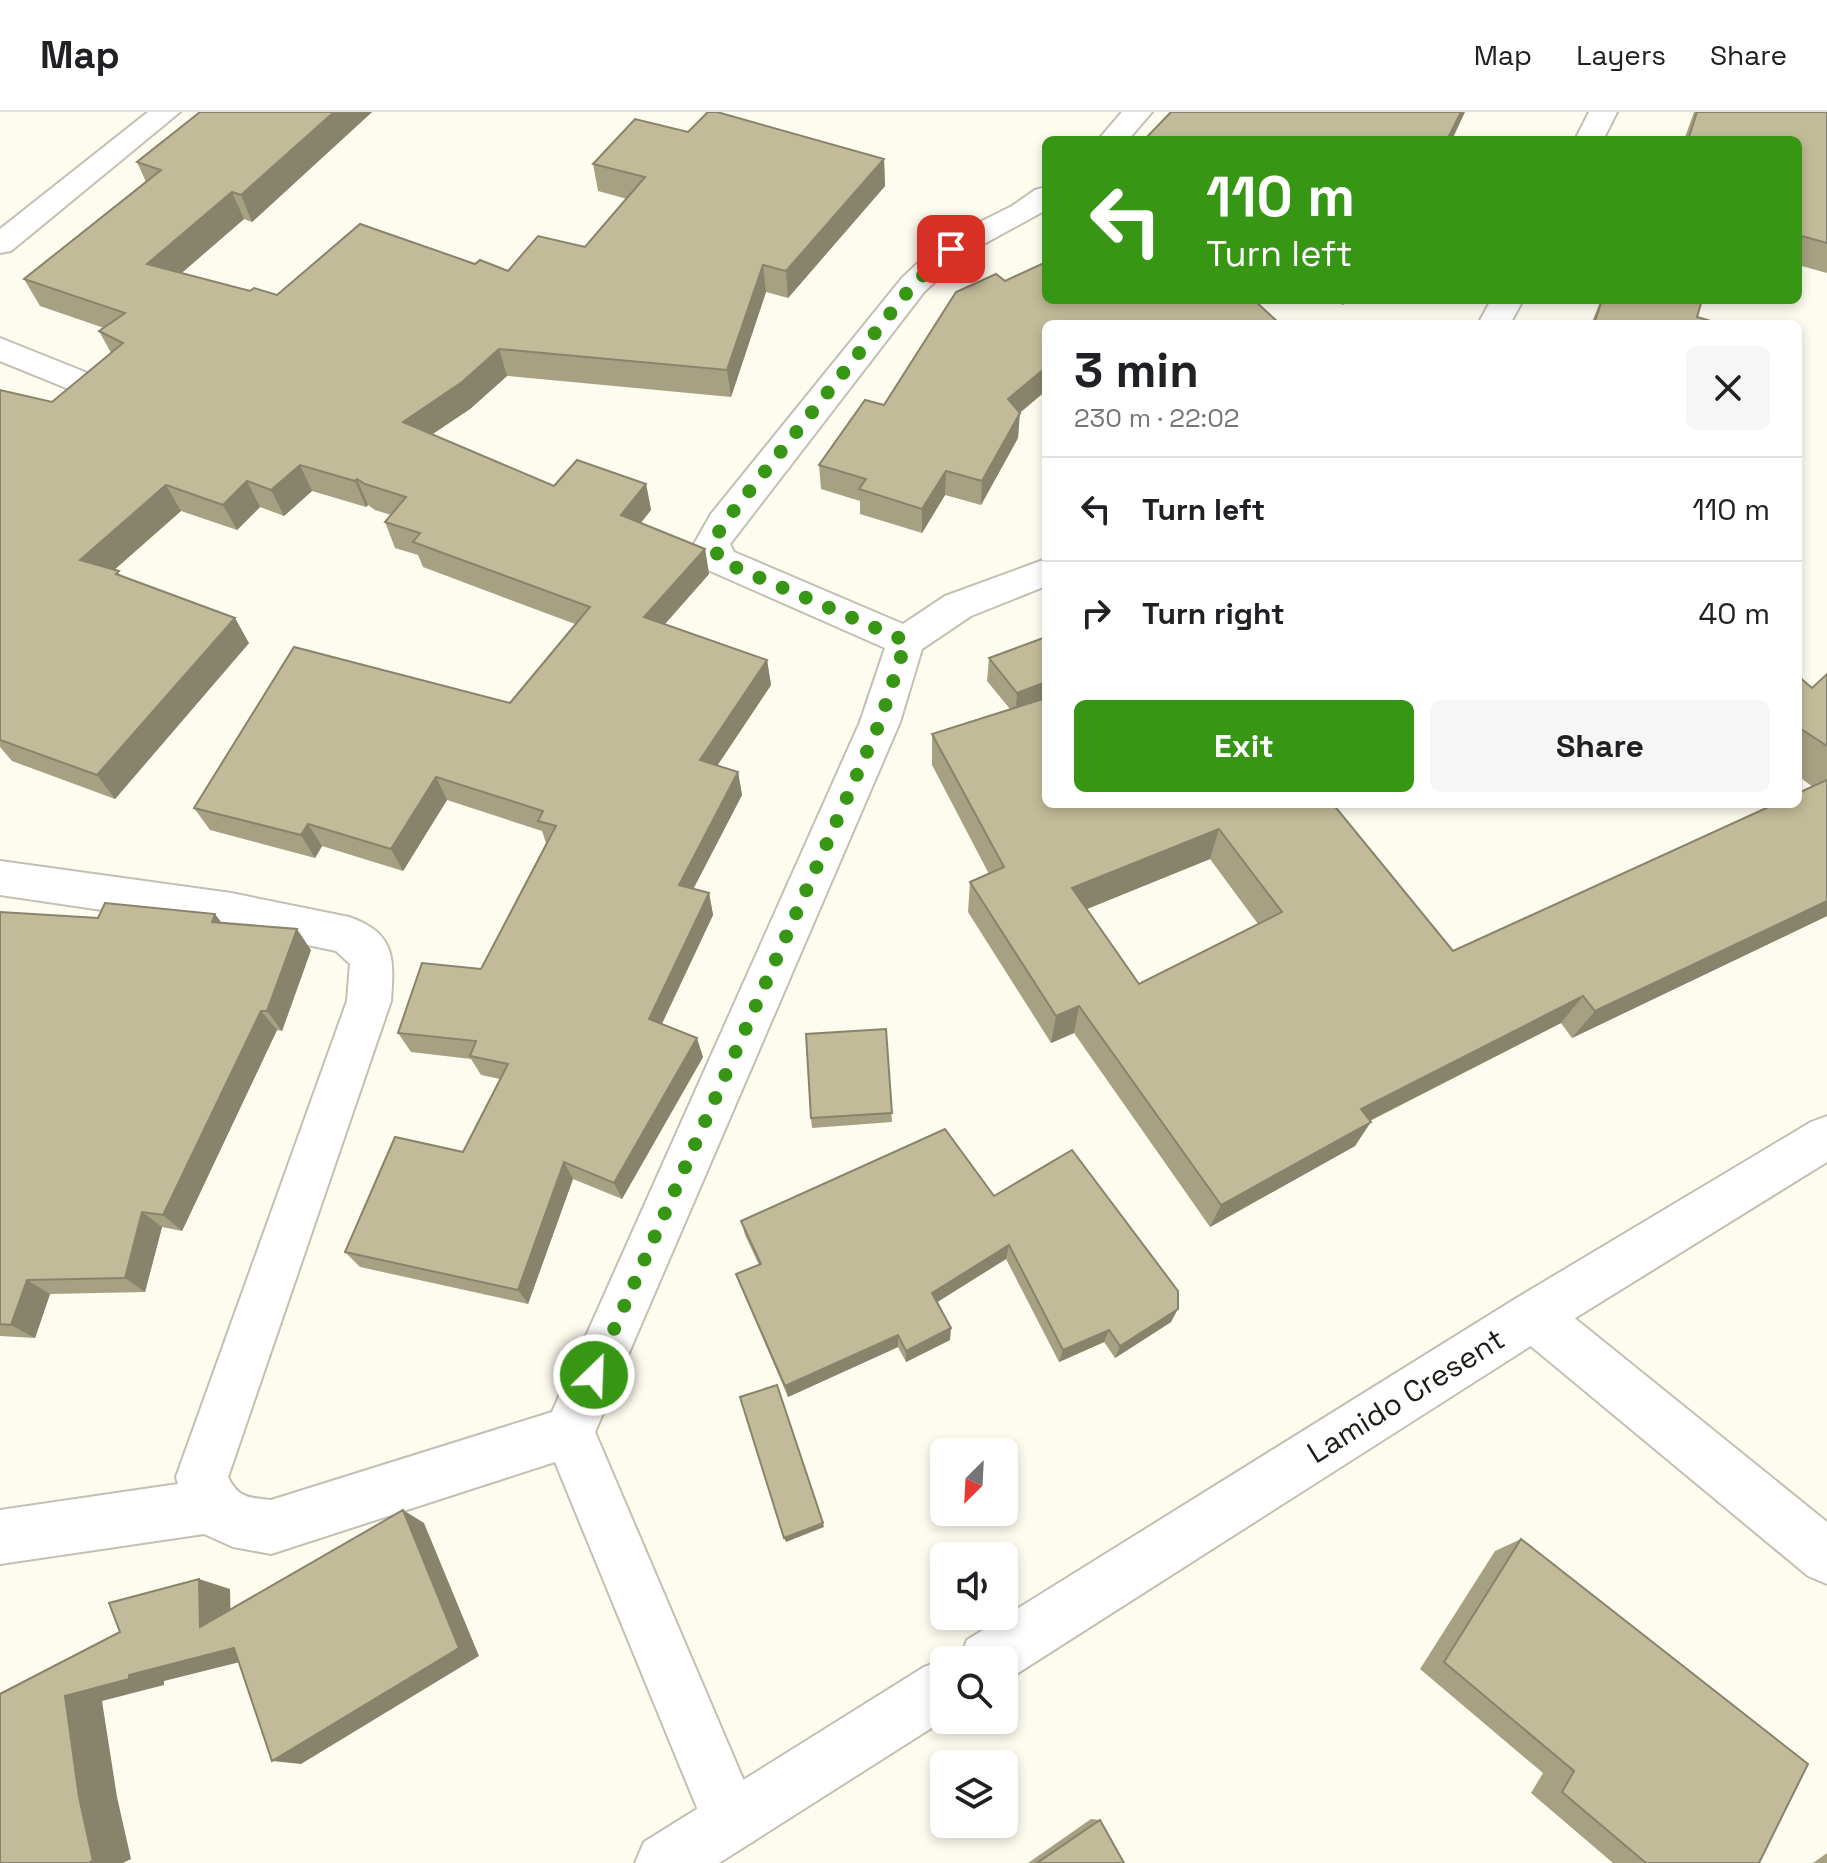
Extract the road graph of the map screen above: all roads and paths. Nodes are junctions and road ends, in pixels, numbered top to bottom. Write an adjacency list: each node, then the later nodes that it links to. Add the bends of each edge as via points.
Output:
1 (166, 112): 7 (street)
2 (1603, 112): 5 (street)
3 (1127, 114): 4 (street)
4 (1114, 136)
5 (1591, 136)
6 (1042, 199): 11 (street, via 951,249 913,285 712,544 721,561)
7 (0, 244)
8 (0, 349): 9 (street)
9 (93, 388)
10 (1042, 574): 11 (street, via 958,606)
11 (906, 641): 15 (street, via 880,722)
12 (0, 878): 16 (street, via 231,911 349,935 372,958 369,1001 202,1477)
13 (1827, 1137): 14 (street, Lamido Cresent)
14 (1533, 1316): 18 (street); 19 (street, Lamido Cresent)
15 (569, 1432): 16 (street, via 271,1527 232,1522); 21 (street)
16 (212, 1506): 17 (street)
17 (0, 1537)
18 (1827, 1557)
19 (1009, 1646)
20 (930, 1696): 21 (street)
21 (732, 1821): 22 (street)
22 (665, 1863)

